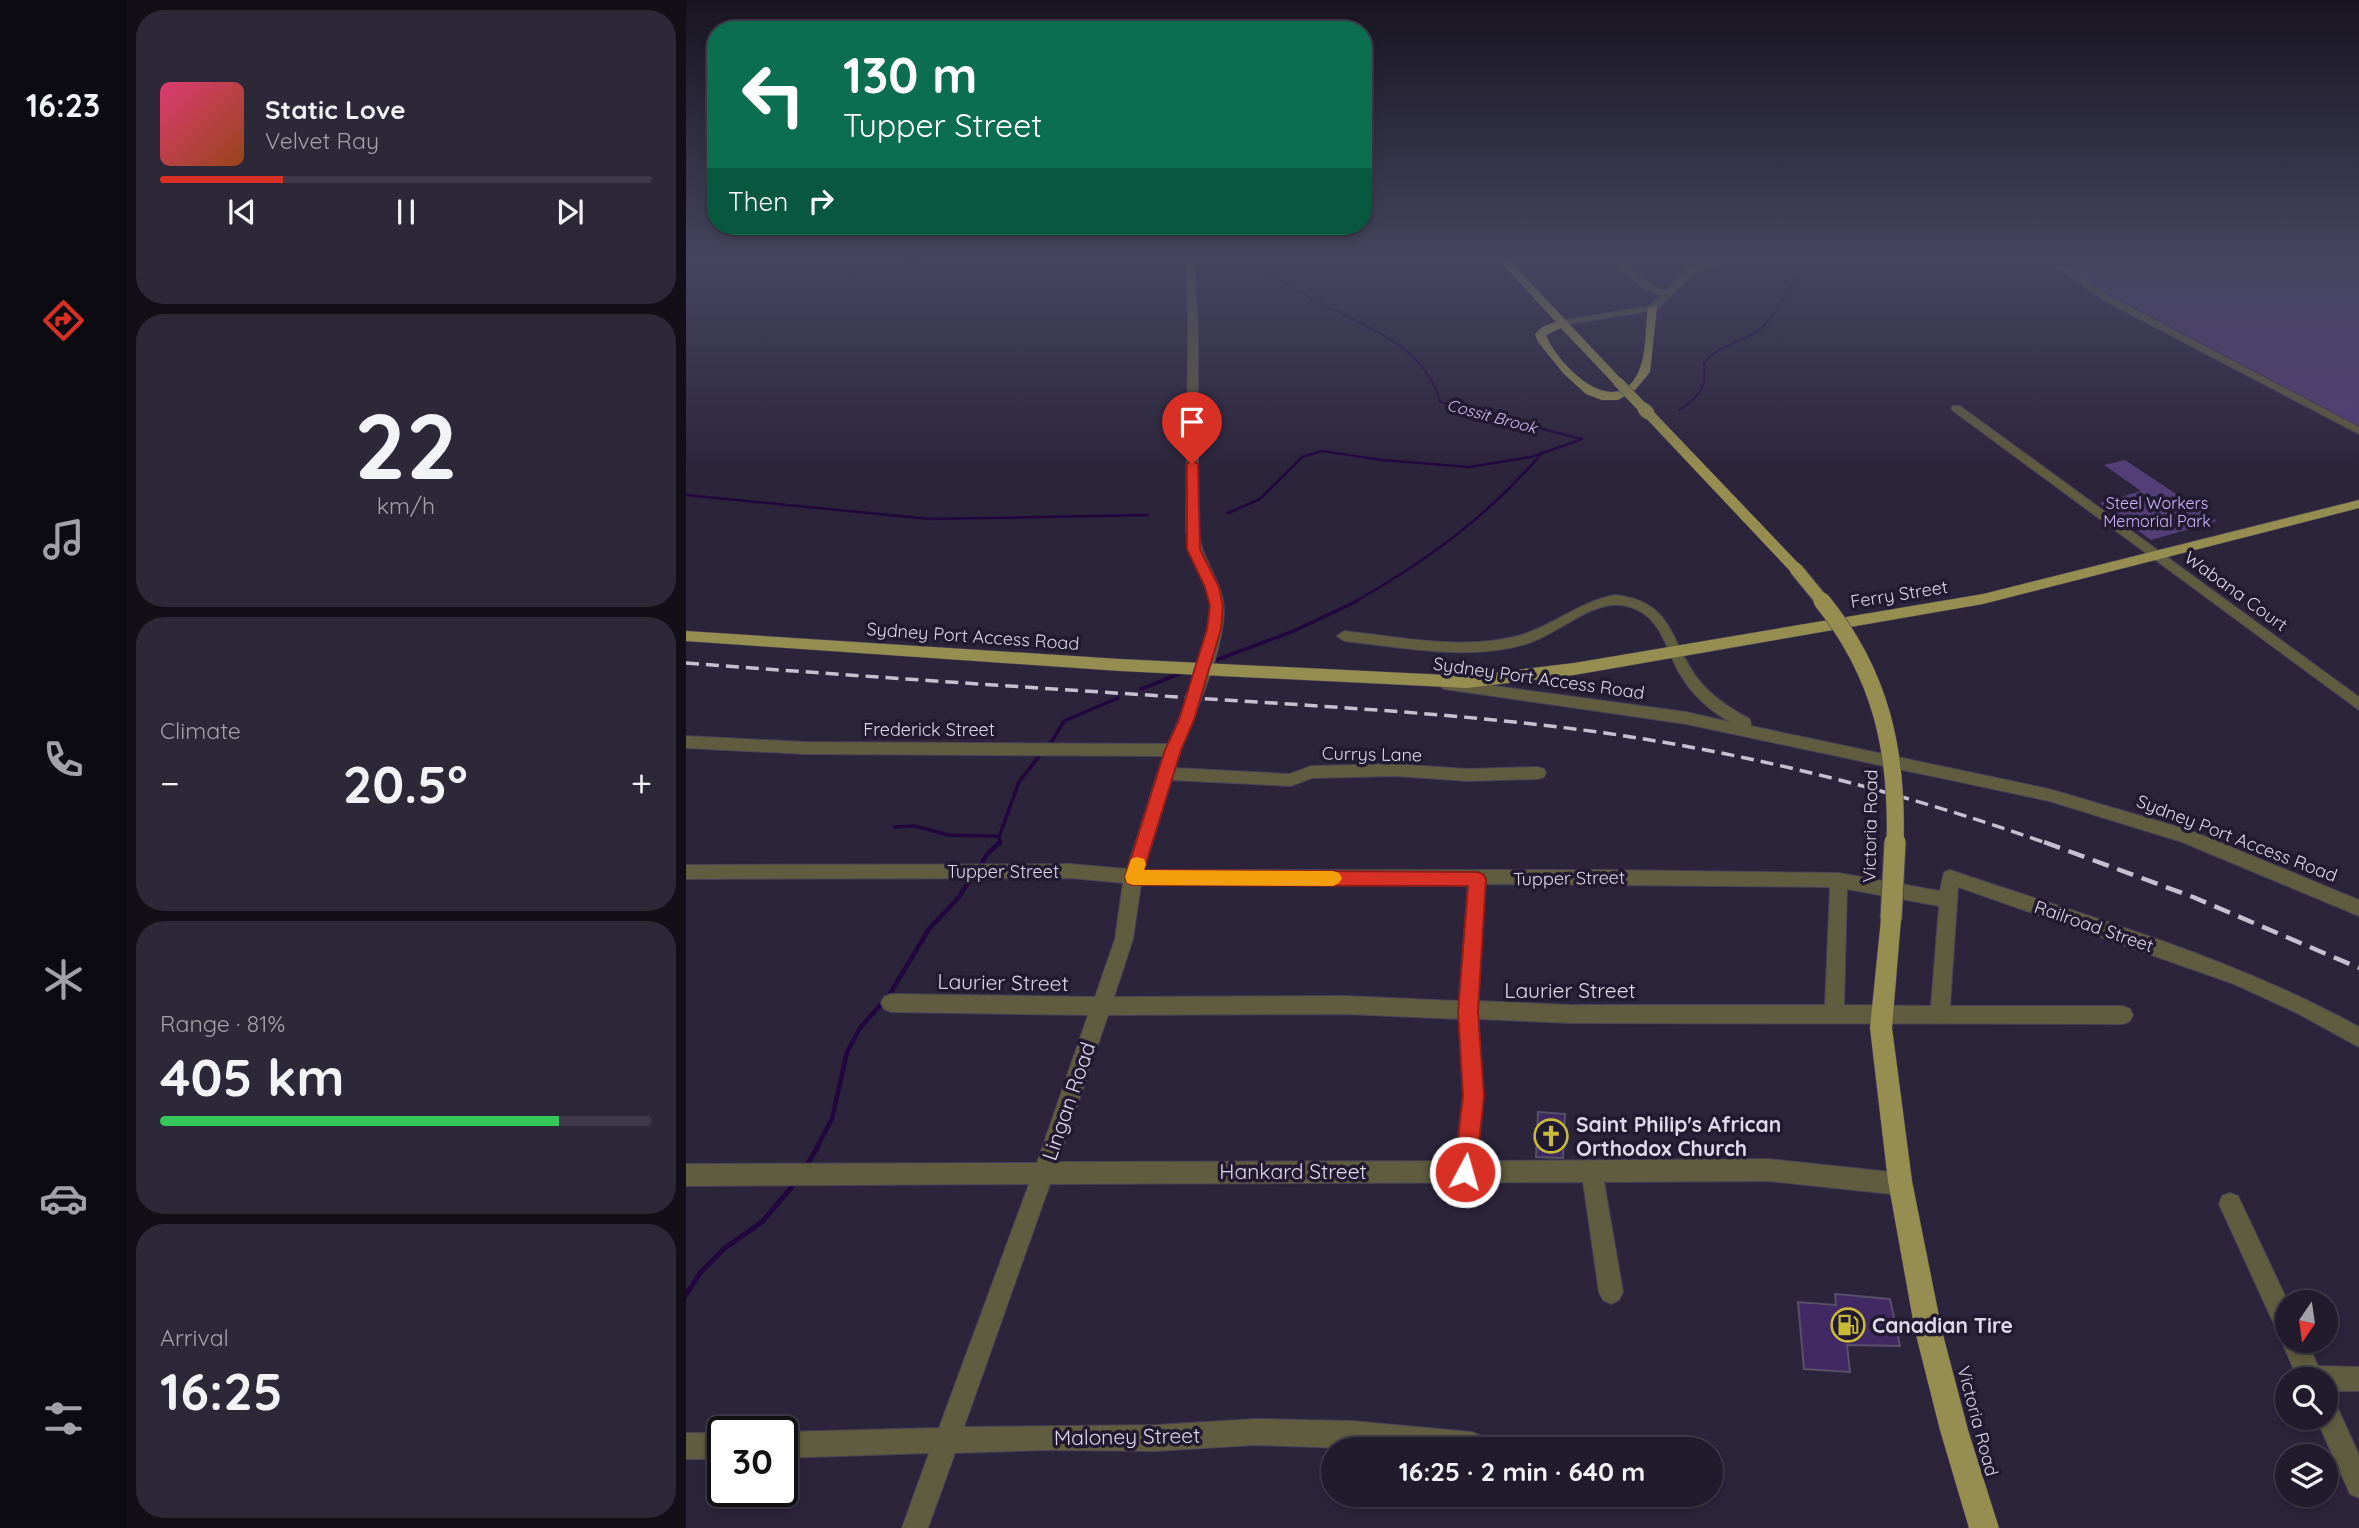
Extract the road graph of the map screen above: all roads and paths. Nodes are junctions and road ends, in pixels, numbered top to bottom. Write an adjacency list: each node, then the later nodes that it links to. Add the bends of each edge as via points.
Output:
1 (1193, 328): 13 (street, Lingan Road, via 1192,531 1194,549 1217,606 1212,642)
2 (1550, 328): 4 (main road, via 1540,334 1542,340 1592,394 1604,398 1630,389 1643,374)
3 (1570, 328): 33 (main road, Victoria Road, bridge, via 1832,610 1866,667 1884,712 1897,771 1891,919)
4 (1650, 328)
5 (2164, 328): 7 (street)
6 (1956, 408): 9 (street, Wabana Court)
7 (2359, 430)
8 (2359, 504): 9 (main road, Ferry Street)
9 (2156, 556): 12 (main road, Ferry Street, via 1983,599); 15 (street, Wabana Court)
10 (686, 636): 13 (main road, Sydney Port Access Road)
11 (1344, 636): 12 (street, via 1434,644 1504,643 1545,631 1596,603 1620,600 1648,609 1657,617)
12 (1676, 652): 14 (main road, Ferry Street, via 1527,675); 16 (street, via 1711,702)
13 (1202, 668): 14 (main road, Sydney Port Access Road); 18 (street, Lingan Road)
14 (1437, 682): 16 (street, Sydney Port Access Road, via 1612,705)
15 (2359, 705)
16 (1760, 731): 26 (street, Sydney Port Access Road, via 1970,776 2123,815 2259,864)
17 (686, 742): 18 (street, Frederick Street, via 805,748)
18 (1173, 750): 20 (street, Lingan Road)
19 (1538, 773): 20 (street, Currys Lane, via 1311,772 1291,780)
20 (1165, 774): 22 (street, Lingan Road)
21 (686, 872): 22 (street, Tupper Street, via 1071,871)
22 (1133, 877): 23 (street, Tupper Street); 28 (street, Lingan Road, via 1124,939)
23 (1477, 879): 24 (street, Tupper Street); 29 (street)
24 (1839, 880): 25 (street, Tupper Street); 30 (street)
25 (1947, 900): 31 (street); 34 (street, Railroad Street, via 1950,877 2239,977)
26 (2359, 908)
27 (891, 1003): 28 (street, Laurier Street)
28 (1101, 1006): 29 (street, Laurier Street, via 1345,1005); 35 (street, Lingan Road)
29 (1468, 1012): 30 (street, Laurier Street); 36 (street, via 1473,1096)
30 (1834, 1013): 33 (street, Laurier Street)
31 (1940, 1013): 32 (street, Laurier Street); 33 (street, Laurier Street)
32 (2123, 1015)
33 (1881, 1016): 39 (main road, Victoria Road)
34 (2359, 1038)
35 (1044, 1172): 36 (street, Hankard Street); 38 (street, Hankard Street); 47 (street, Lingan Road)
36 (1465, 1172): 37 (street, Hankard Street)
37 (1592, 1173): 39 (street, Hankard Street, via 1769,1170); 41 (street)
38 (686, 1175)
39 (1900, 1184): 53 (main road, Victoria Road, via 1940,1376)
40 (2230, 1204): 42 (street)
41 (1611, 1293)
42 (2275, 1301)
43 (2338, 1379): 44 (street)
44 (2359, 1379)
45 (2334, 1430): 51 (street)
46 (1385, 1437): 47 (street, Maloney Street, via 1255,1432)
47 (947, 1442): 48 (street, Maloney Street); 52 (street, Lingan Road)
48 (798, 1445)
49 (686, 1446): 50 (street)
50 (707, 1446)
51 (2359, 1485)
52 (915, 1528)
53 (1984, 1528)

